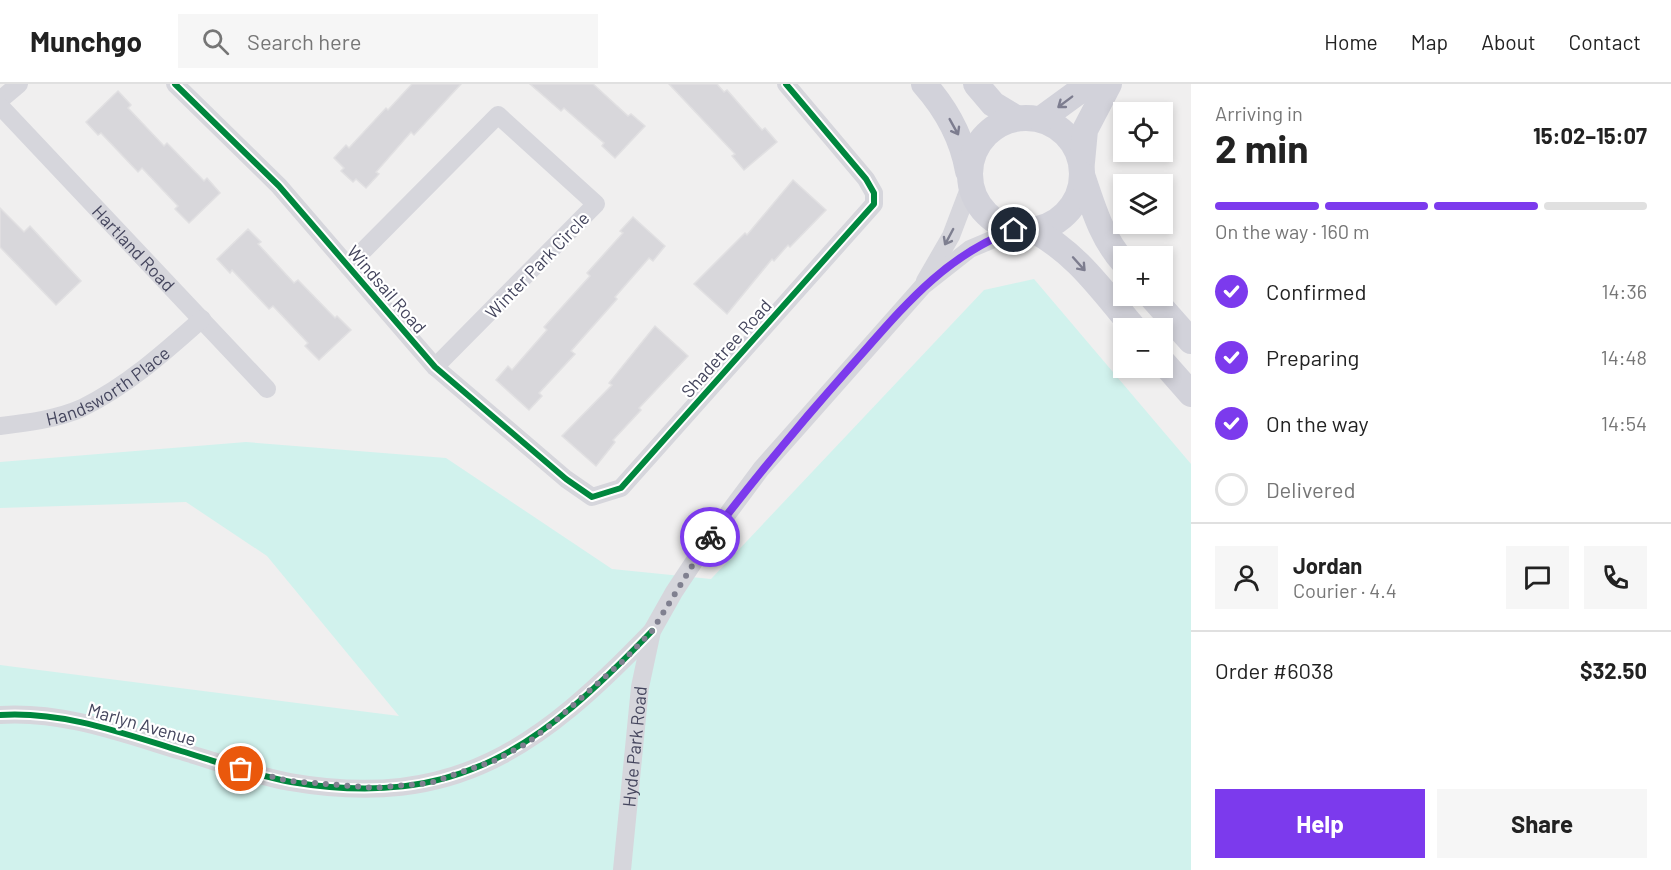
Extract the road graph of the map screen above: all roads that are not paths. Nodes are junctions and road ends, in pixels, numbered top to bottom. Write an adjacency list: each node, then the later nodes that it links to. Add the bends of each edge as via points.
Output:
1 (19, 84): 8 (street)
2 (175, 84): 16 (street, Windsail Road, via 279,186)
3 (786, 84): 27 (street, Shadetree Road, via 866,179 874,193 874,204 621,488)
4 (924, 84): 13 (main road, one-way to 13, via 963,143)
5 (976, 84): 10 (main road, via 993,104)
6 (1089, 84): 11 (main road, one-way to 11)
7 (1109, 84): 12 (main road, via 1086,130)
8 (0, 100)
9 (0, 106): 20 (street, Hartland Road)
10 (1016, 118): 11 (main road); 13 (main road, via 993,128 977,145)
11 (1041, 120): 12 (main road, via 1064,132 1074,144)
12 (1082, 169): 14 (main road, via 1077,200 1047,224); 15 (main road, via 1099,227)
13 (970, 182): 14 (main road, via 979,206 993,220); 17 (street, Hyde Park Road, one-way to 17, via 951,236)
14 (1024, 230): 17 (street, Hyde Park Road, via 970,249); 19 (main road, one-way to 19, via 1056,242)
15 (1113, 251)
16 (348, 266): 22 (street, Windsail Road); 22 (street, Winter Park Circle, via 498,115 596,204)
17 (923, 286): 28 (street, Hyde Park Road, via 761,469 709,539)
18 (1160, 306): 21 (main road)
19 (1125, 318)
20 (202, 319): 24 (street, Hartland Road); 26 (street, Handsworth Place, via 146,369 81,408)
21 (1191, 341)
22 (435, 367): 27 (street, Windsail Road)
23 (1173, 374): 25 (main road)
24 (267, 388)
25 (1191, 394)
26 (0, 426)
27 (592, 497)
28 (652, 631): 29 (street, Marlyn Avenue, via 526,744 459,774 404,787 351,788 289,781 92,725 49,716); 30 (street, Hyde Park Road, via 640,687)
29 (0, 716)
30 (622, 870)

